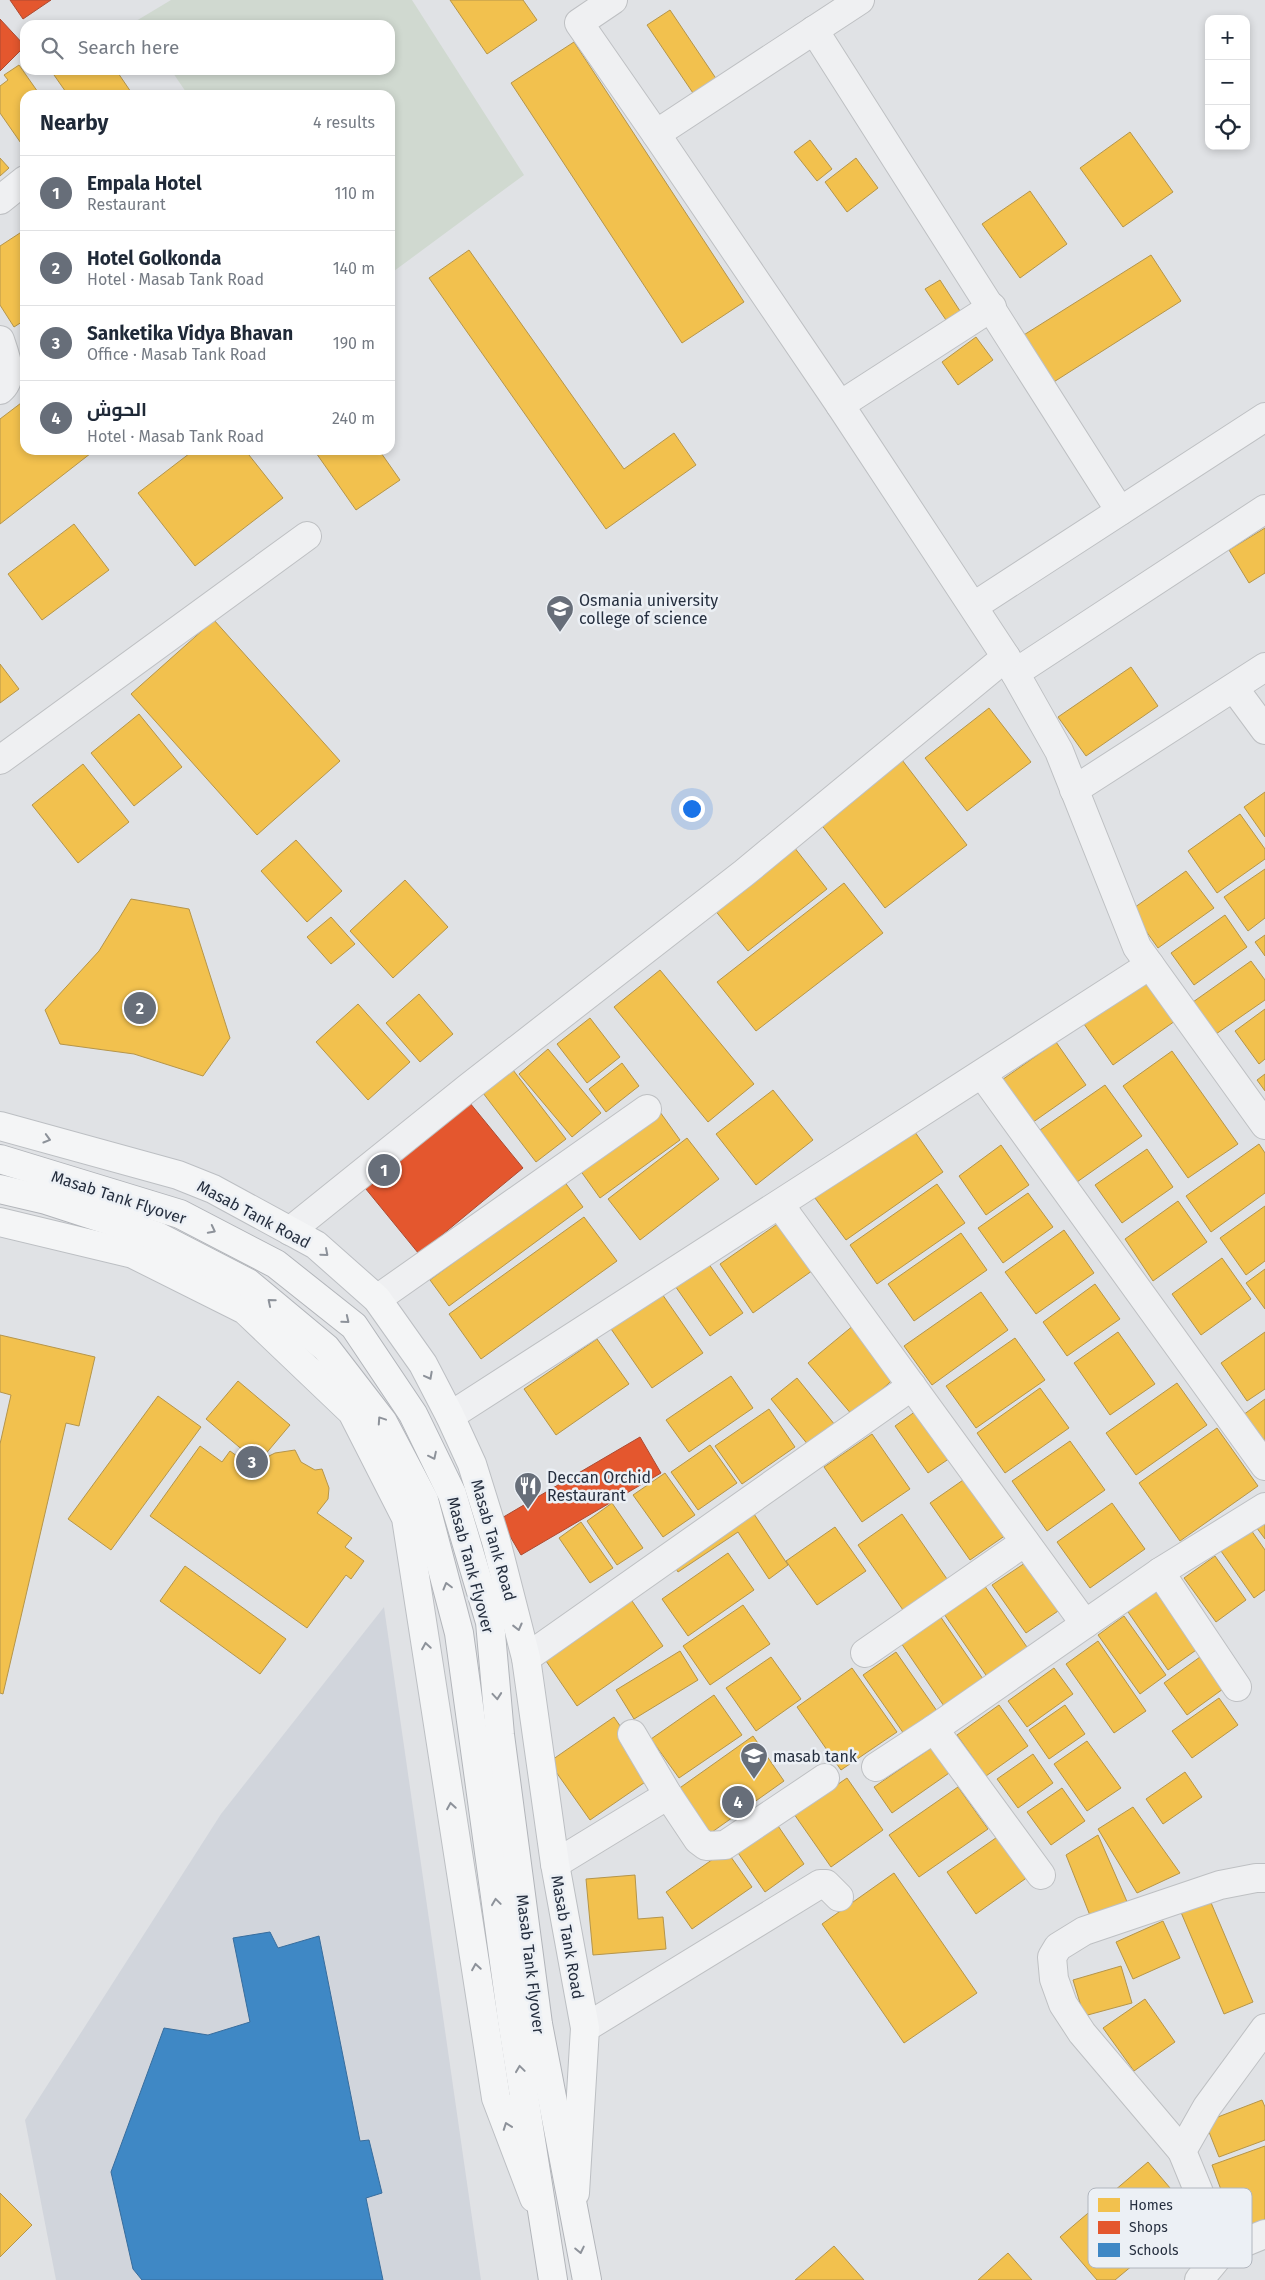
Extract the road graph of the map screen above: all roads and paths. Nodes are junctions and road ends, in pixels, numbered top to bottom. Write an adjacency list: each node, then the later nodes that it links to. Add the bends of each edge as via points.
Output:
1 (613, 0): 4 (street, via 579,23)
2 (860, 0): 3 (street)
3 (814, 30): 4 (street); 7 (street)
4 (656, 134): 10 (street)
5 (20, 184): 6 (street)
6 (0, 200)
7 (992, 307): 10 (street); 13 (street)
8 (0, 340): 9 (street, via 8,375 5,386)
9 (0, 390)
10 (840, 405): 15 (street)
11 (1265, 417): 13 (street)
12 (1265, 509): 16 (street)
13 (1120, 511): 15 (street)
14 (307, 536): 20 (street)
15 (974, 606): 16 (street)
16 (1011, 665): 21 (street, via 1059,751); 31 (street)
17 (1265, 667): 18 (street)
18 (1234, 688): 19 (street); 21 (street)
19 (1265, 730)
20 (0, 760)
21 (1074, 790): 22 (street, via 1137,947)
22 (1150, 965): 23 (street); 25 (street)
23 (982, 1074): 29 (street); 35 (street)
24 (647, 1109): 32 (street)
25 (1265, 1125)
26 (0, 1126): 31 (main road, Masab Tank Road, one-way to 31, via 178,1175 213,1189)
27 (0, 1159): 52 (main road, Masab Tank Flyover, one-way to 52, via 180,1214 276,1264 354,1326 413,1414 452,1494 490,1622)
28 (0, 1189): 52 (main road, Masab Tank Flyover, one-way to 28, via 459,1634 424,1500 383,1422 326,1348 248,1283 157,1236 46,1200)
29 (780, 1204): 33 (street); 34 (street)
30 (0, 1222): 58 (main road, one-way to 30, via 496,2098 406,1518 352,1412 245,1310 133,1254)
31 (290, 1231): 32 (main road, Masab Tank Road, one-way to 32, via 316,1245)
32 (377, 1299): 34 (main road, Masab Tank Road, one-way to 34, via 423,1364)
33 (912, 1386): 37 (street); 41 (street)
34 (450, 1416): 41 (main road, Masab Tank Road, one-way to 41, via 472,1464 494,1533)
35 (1265, 1466)
36 (1265, 1506): 38 (street)
37 (1025, 1542): 39 (street); 40 (street)
38 (1160, 1572): 39 (street); 42 (street)
39 (1085, 1624): 43 (street)
40 (865, 1654)
41 (526, 1658): 48 (main road, Masab Tank Road)
42 (1237, 1687)
43 (934, 1729): 45 (street); 49 (street)
44 (632, 1734): 47 (street)
45 (876, 1767)
46 (826, 1778): 47 (street, via 725,1845 714,1847 698,1840)
47 (668, 1795): 48 (street)
48 (555, 1864): 53 (main road, Masab Tank Road)
49 (1041, 1875)
50 (1265, 1878): 55 (street, via 1220,1885 1084,1931 1064,1941 1052,1957 1054,1979 1062,2004 1082,2033)
51 (838, 1897): 53 (street, via 826,1884 820,1884)
52 (525, 2022): 57 (main road, Masab Tank Flyover); 58 (main road, Masab Tank Flyover, one-way to 52)
53 (585, 2028): 57 (main road, Masab Tank Road)
54 (1265, 2028): 55 (street, via 1207,2107)
55 (1182, 2150): 56 (street)
56 (1197, 2188)
57 (574, 2220): 63 (main road, one-way to 63)
58 (542, 2221): 62 (main road)
59 (1265, 2234): 60 (street)
60 (1252, 2239)
61 (1209, 2268): 64 (street)
62 (553, 2280)
63 (587, 2280)
64 (1199, 2280)

